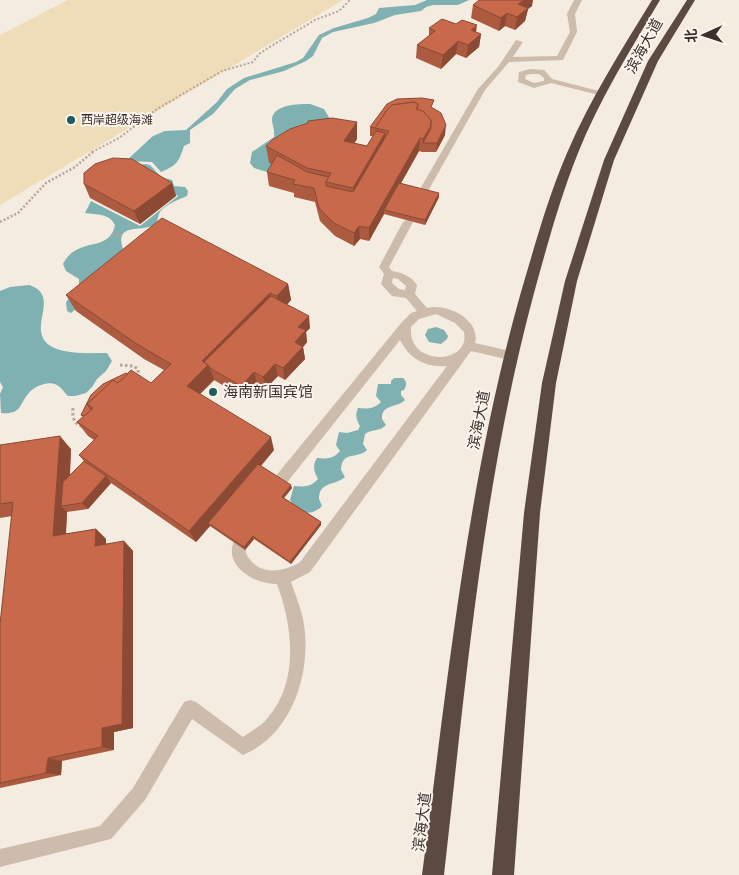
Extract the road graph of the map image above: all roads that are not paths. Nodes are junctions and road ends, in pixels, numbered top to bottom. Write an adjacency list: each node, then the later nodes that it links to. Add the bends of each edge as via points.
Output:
1 (578, 0): 5 (lane, via 571,14 575,24 574,36 560,58)
2 (656, 0): 8 (highway, 滨海大道)
3 (691, 0): 20 (highway, 滨海大道, via 652,61 608,160 571,281 549,383 532,513)
4 (519, 42): 5 (lane)
5 (507, 60): 6 (lane)
6 (511, 71): 7 (lane, via 541,72 548,76); 7 (lane, via 529,85 540,86); 9 (lane, via 482,89)
7 (548, 80): 8 (lane)
8 (603, 93): 14 (highway, 滨海大道, via 571,154 531,272)
9 (425, 189)
10 (408, 222): 11 (lane, via 384,268 389,274 402,276 412,285 409,295)
11 (424, 312): 12 (lane); 13 (lane, via 448,312 460,318 468,326 471,336)
12 (406, 325): 13 (lane, via 407,345 425,360 445,361); 15 (lane)
13 (466, 350): 14 (lane); 17 (lane, via 305,567 291,576)
14 (510, 355): 19 (highway, 滨海大道, via 482,499)
15 (280, 481)
16 (239, 546): 17 (lane, via 246,566 258,575)
17 (282, 577): 18 (lane, via 296,621 299,650 285,702 271,725 243,747 190,708 139,794 105,833)
18 (0, 858)
19 (433, 875)
20 (503, 875)

